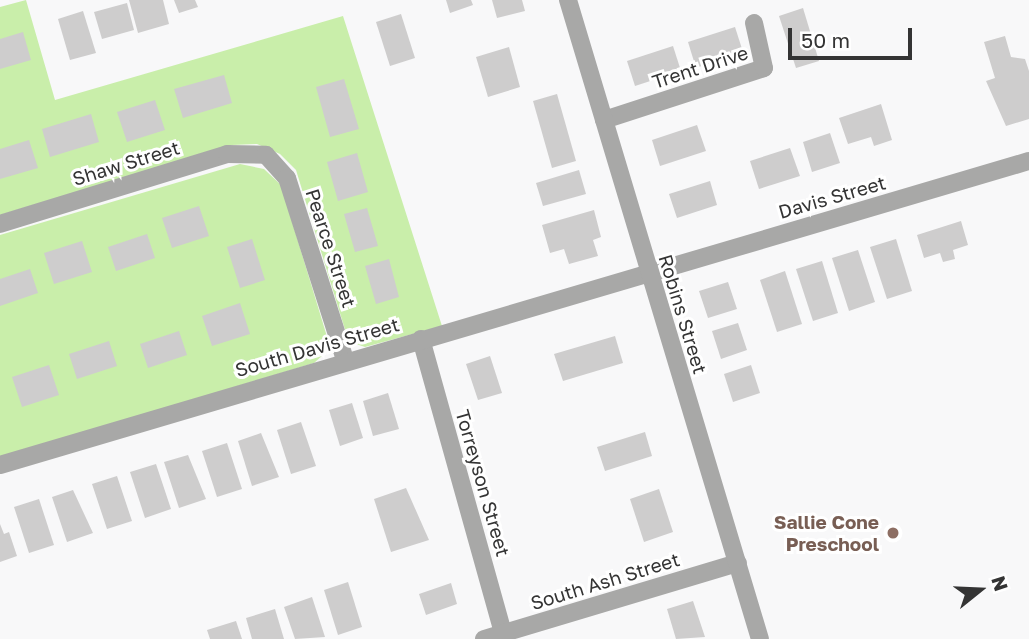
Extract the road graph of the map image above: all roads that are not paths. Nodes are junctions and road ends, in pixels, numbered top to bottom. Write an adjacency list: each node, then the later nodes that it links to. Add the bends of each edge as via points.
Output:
1 (568, 0): 3 (street, Robins Street)
2 (754, 23): 3 (street, Trent Drive, via 764,68)
3 (604, 120): 7 (street, Robins Street)
4 (266, 155): 6 (street, Shaw Street, via 227,154); 9 (street, Pearce Street, via 287,178)
5 (1029, 161): 7 (street, Davis Street)
6 (0, 224)
7 (648, 273): 8 (street, South Davis Street); 11 (street, Robins Street)
8 (421, 339): 9 (street, South Davis Street); 12 (street, Torreyson Street)
9 (345, 360): 10 (street, South Davis Street)
10 (0, 466)
11 (738, 563): 12 (street, South Ash Street); 14 (street, Robins Street)
12 (504, 636): 13 (street, South Ash Street)
13 (484, 639)
14 (760, 639)

